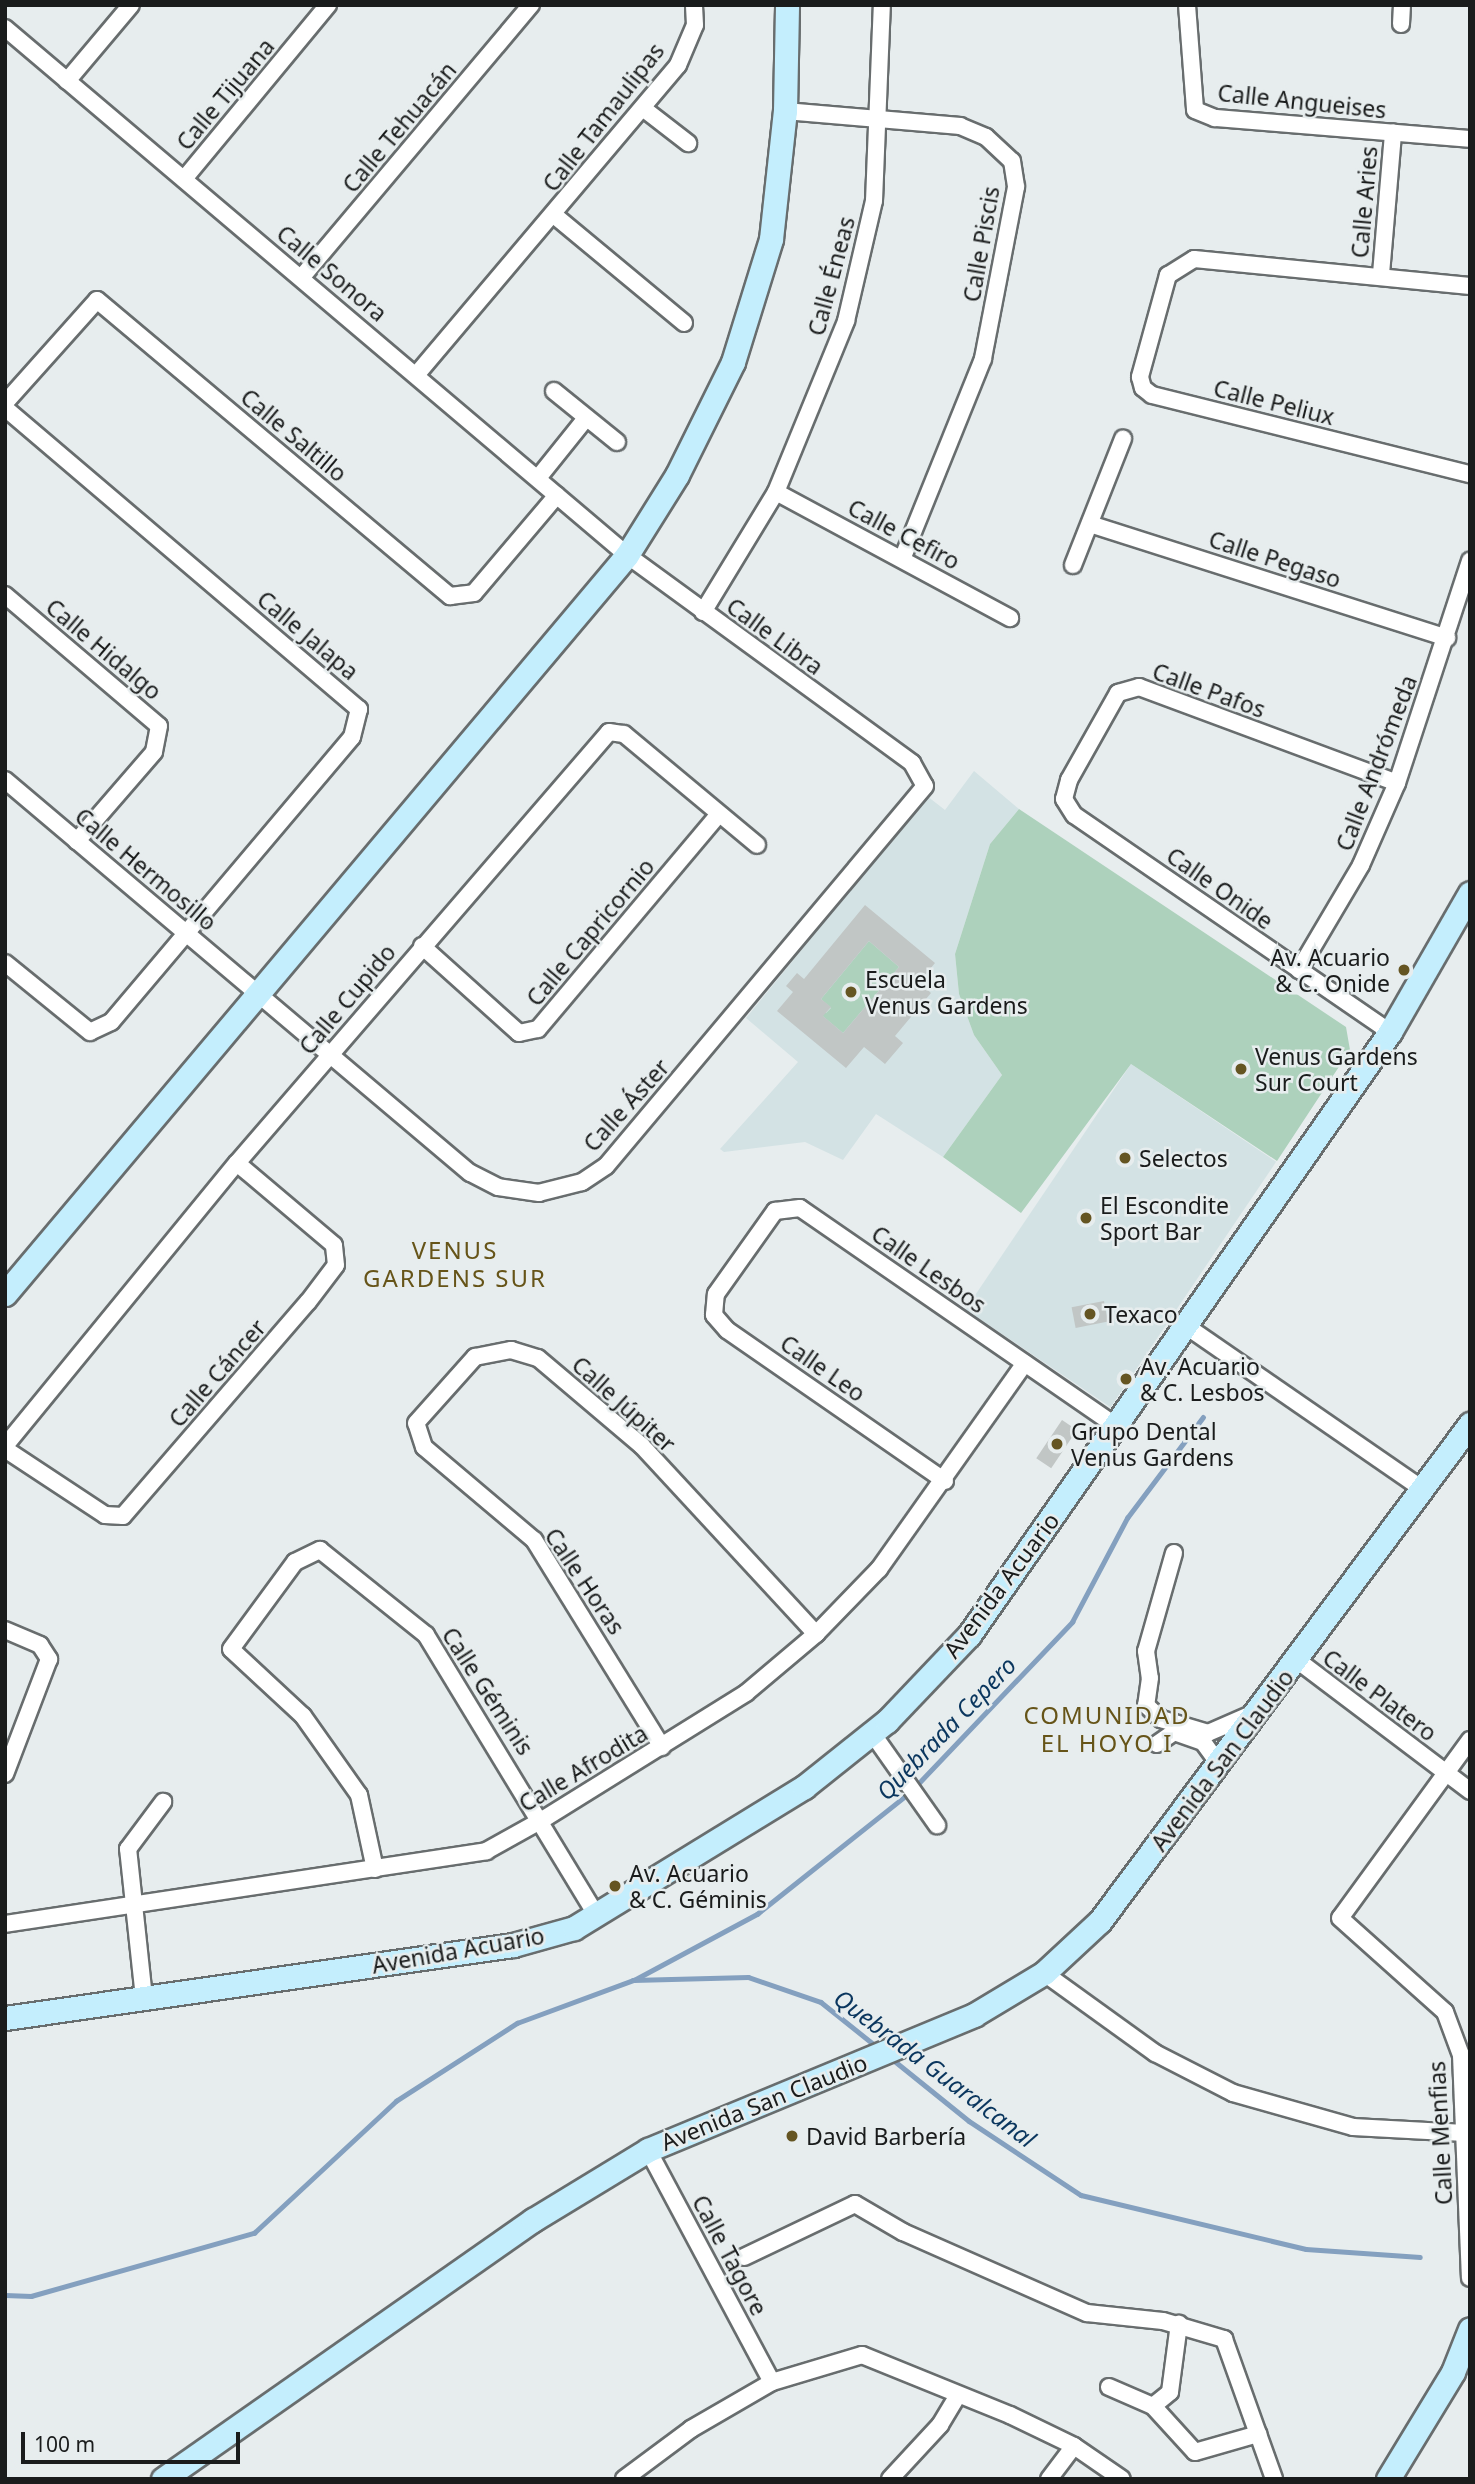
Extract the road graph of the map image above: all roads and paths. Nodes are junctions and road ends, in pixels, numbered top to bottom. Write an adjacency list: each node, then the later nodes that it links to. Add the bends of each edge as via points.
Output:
1 (131, 5): 11 (street)
2 (328, 5): 18 (street, Calle Tijuana)
3 (531, 5): 21 (street, Calle Tehuacán)
4 (694, 5): 12 (street, Calle Tamaulipas, via 695,25 678,65)
5 (787, 5): 13 (street)
6 (882, 5): 14 (street, Calle Éneas)
7 (1187, 5): 15 (street, Calle Angueises, via 1195,110 1215,118)
8 (1402, 5): 9 (street)
9 (1401, 24)
10 (5, 29): 11 (street, Calle Sonora)
11 (67, 81): 18 (street, Calle Sonora)
12 (644, 109): 17 (street); 19 (street, Calle Tamaulipas)
13 (785, 111): 14 (street, Calle Piscis); 35 (street, via 771,239 733,362 693,449)
14 (879, 121): 32 (street, Calle Éneas, via 874,201 846,321); 36 (street, Calle Piscis, via 960,126 986,137 1012,161 1016,187 983,359)
15 (1393, 133): 16 (street, Calle Angueises); 20 (street, Calle Aries)
16 (1470, 139)
17 (688, 143)
18 (184, 179): 21 (street, Calle Sonora)
19 (554, 215): 23 (street, Calle Tamaulipas); 24 (street, Calle Tamaulipas)
20 (1381, 274): 22 (street); 30 (street, Calle Peliux, via 1194,259 1168,275 1140,377 1152,394)
21 (301, 278): 24 (street, Calle Sonora)
22 (1470, 286)
23 (684, 323)
24 (417, 374): 31 (street, Calle Sonora)
25 (554, 391): 27 (street)
26 (5, 405): 33 (street, Calle Saltillo, via 97,300 450,596 474,593); 51 (street, Calle Jalapa, via 359,709 352,737)
27 (586, 418): 29 (street); 31 (street)
28 (1123, 439): 34 (street)
29 (617, 442)
30 (1470, 474)
31 (538, 478): 33 (street, Calle Sonora)
32 (776, 492): 36 (street, Calle Cefiro); 40 (street, Calle Éneas)
33 (557, 495): 35 (street, Calle Sonora)
34 (1090, 524): 38 (street); 42 (street, Calle Pegaso)
35 (627, 555): 40 (street, Calle Libra); 55 (street)
36 (903, 558): 41 (street, Calle Cefiro)
37 (1470, 561): 42 (street, Calle Andrómeda)
38 (1073, 565)
39 (5, 595): 48 (street, Calle Hidalgo, via 159,726 154,752)
40 (703, 612): 43 (street, Calle Libra)
41 (1010, 618)
42 (1447, 638): 45 (street, Calle Andrómeda)
43 (897, 752): 57 (street, Calle Áster, via 912,763 925,786 606,1166 582,1182 539,1193 498,1187 470,1173)
44 (5, 779): 48 (street, Calle Hermosillo)
45 (1396, 783): 46 (street, Calle Pafos, via 1139,687 1118,693 1069,780); 54 (street, Calle Andrómeda, via 1361,865)
46 (1064, 799): 54 (street, Calle Onide, via 1074,815)
47 (719, 814): 49 (street, Calle Cupido); 52 (street, Calle Cupido, via 624,734 609,732); 52 (street, Calle Capricornio, via 538,1029 519,1033)
48 (77, 841): 51 (street, Calle Hermosillo)
49 (757, 845)
50 (1470, 893): 56 (street, Avenida Acuario)
51 (186, 933): 53 (street, Calle Jalapa, via 111,1022 90,1032); 55 (street, Calle Hermosillo)
52 (422, 946): 57 (street, Calle Cupido)
53 (5, 963)
54 (1299, 970): 56 (street, Calle Onide)
55 (258, 993): 57 (street, Calle Áster); 60 (street)
56 (1390, 1032): 61 (street, Avenida Acuario)
57 (330, 1055): 58 (street, Calle Cupido)
58 (237, 1163): 65 (street, Calle Cupido); 65 (street, Calle Cáncer, via 334,1245 336,1265 308,1301 124,1516 105,1514)
59 (730, 1275): 62 (street, Calle Lesbos, via 775,1211 800,1208); 67 (street, Calle Leo, via 716,1294 714,1315 727,1330)
60 (5, 1294)
61 (1186, 1326): 64 (street, Avenida Acuario); 68 (street)
62 (1025, 1363): 64 (street, Calle Lesbos); 67 (street, Calle Afrodita)
63 (1470, 1424): 68 (street, Avenida San Claudio)
64 (1117, 1427): 74 (street, Avenida Acuario, via 969,1635)
65 (5, 1447)
66 (443, 1463): 71 (street, Calle Júpiter, via 424,1447 416,1423 475,1357 511,1350 538,1358 642,1446); 77 (street, Calle Horas, via 534,1540)
67 (945, 1480): 71 (street, Calle Afrodita, via 879,1569)
68 (1424, 1490): 72 (street, Avenida San Claudio)
69 (1174, 1553): 73 (street, via 1146,1651 1150,1678 1146,1705 1161,1719 1208,1732)
70 (5, 1630): 80 (street, via 40,1645 49,1659)
71 (816, 1634): 77 (street, Calle Afrodita, via 746,1693)
72 (1297, 1660): 73 (street, Avenida San Claudio); 79 (street, Calle Platero)
73 (1257, 1712): 78 (street, Avenida San Claudio)
74 (872, 1733): 84 (street); 87 (street, Avenida Acuario, via 804,1787)
75 (1470, 1740): 79 (street, Calle Menfias)
76 (1157, 1744): 78 (street, via 1174,1732 1203,1742)
77 (662, 1747): 83 (street, Calle Afrodita)
78 (1219, 1764): 89 (street, Avenida San Claudio, via 1100,1921)
79 (1445, 1772): 81 (street, Calle Platero); 92 (street, Calle Menfias, via 1340,1918 1445,2012 1461,2055)
80 (5, 1774)
81 (1470, 1791)
82 (163, 1802): 86 (street, via 128,1849)
83 (542, 1820): 85 (street, Calle Afrodita, via 486,1851); 85 (street, Calle Géminis, via 426,1635 320,1550 295,1562 231,1649 303,1716 359,1795); 87 (street, Calle Géminis)
84 (937, 1825)
85 (375, 1870): 86 (street, Calle Afrodita)
86 (130, 1906): 88 (street, Calle Afrodita); 90 (street)
87 (597, 1916): 90 (street, Avenida Acuario, via 513,1945)
88 (5, 1924)
89 (1044, 1973): 92 (street, via 1155,2053 1233,2093 1353,2127); 93 (street, Avenida San Claudio, via 974,2015)
90 (144, 1998): 91 (street, Avenida Acuario)
91 (5, 2018)
92 (1465, 2133): 95 (street, Calle Menfias)
93 (648, 2150): 98 (street, Calle Tagore); 104 (street, Avenida San Claudio, via 533,2220)
94 (744, 2257): 96 (street, via 855,2204 903,2232 1087,2313)
95 (1470, 2278)
96 (1179, 2324): 101 (street, via 1170,2392); 102 (street, via 1224,2339)
97 (1470, 2329): 110 (street, via 1453,2372)
98 (772, 2382): 100 (street, via 862,2355); 105 (street, via 691,2429)
99 (1109, 2387): 101 (street)
100 (958, 2395): 103 (street); 106 (street, via 940,2425)
101 (1153, 2406): 102 (street, via 1195,2452)
102 (1258, 2434): 109 (street)
103 (1074, 2446): 107 (street); 108 (street)
104 (163, 2479)
105 (624, 2479)
106 (890, 2479)
107 (1049, 2479)
108 (1122, 2479)
109 (1274, 2479)
110 (1388, 2479)

